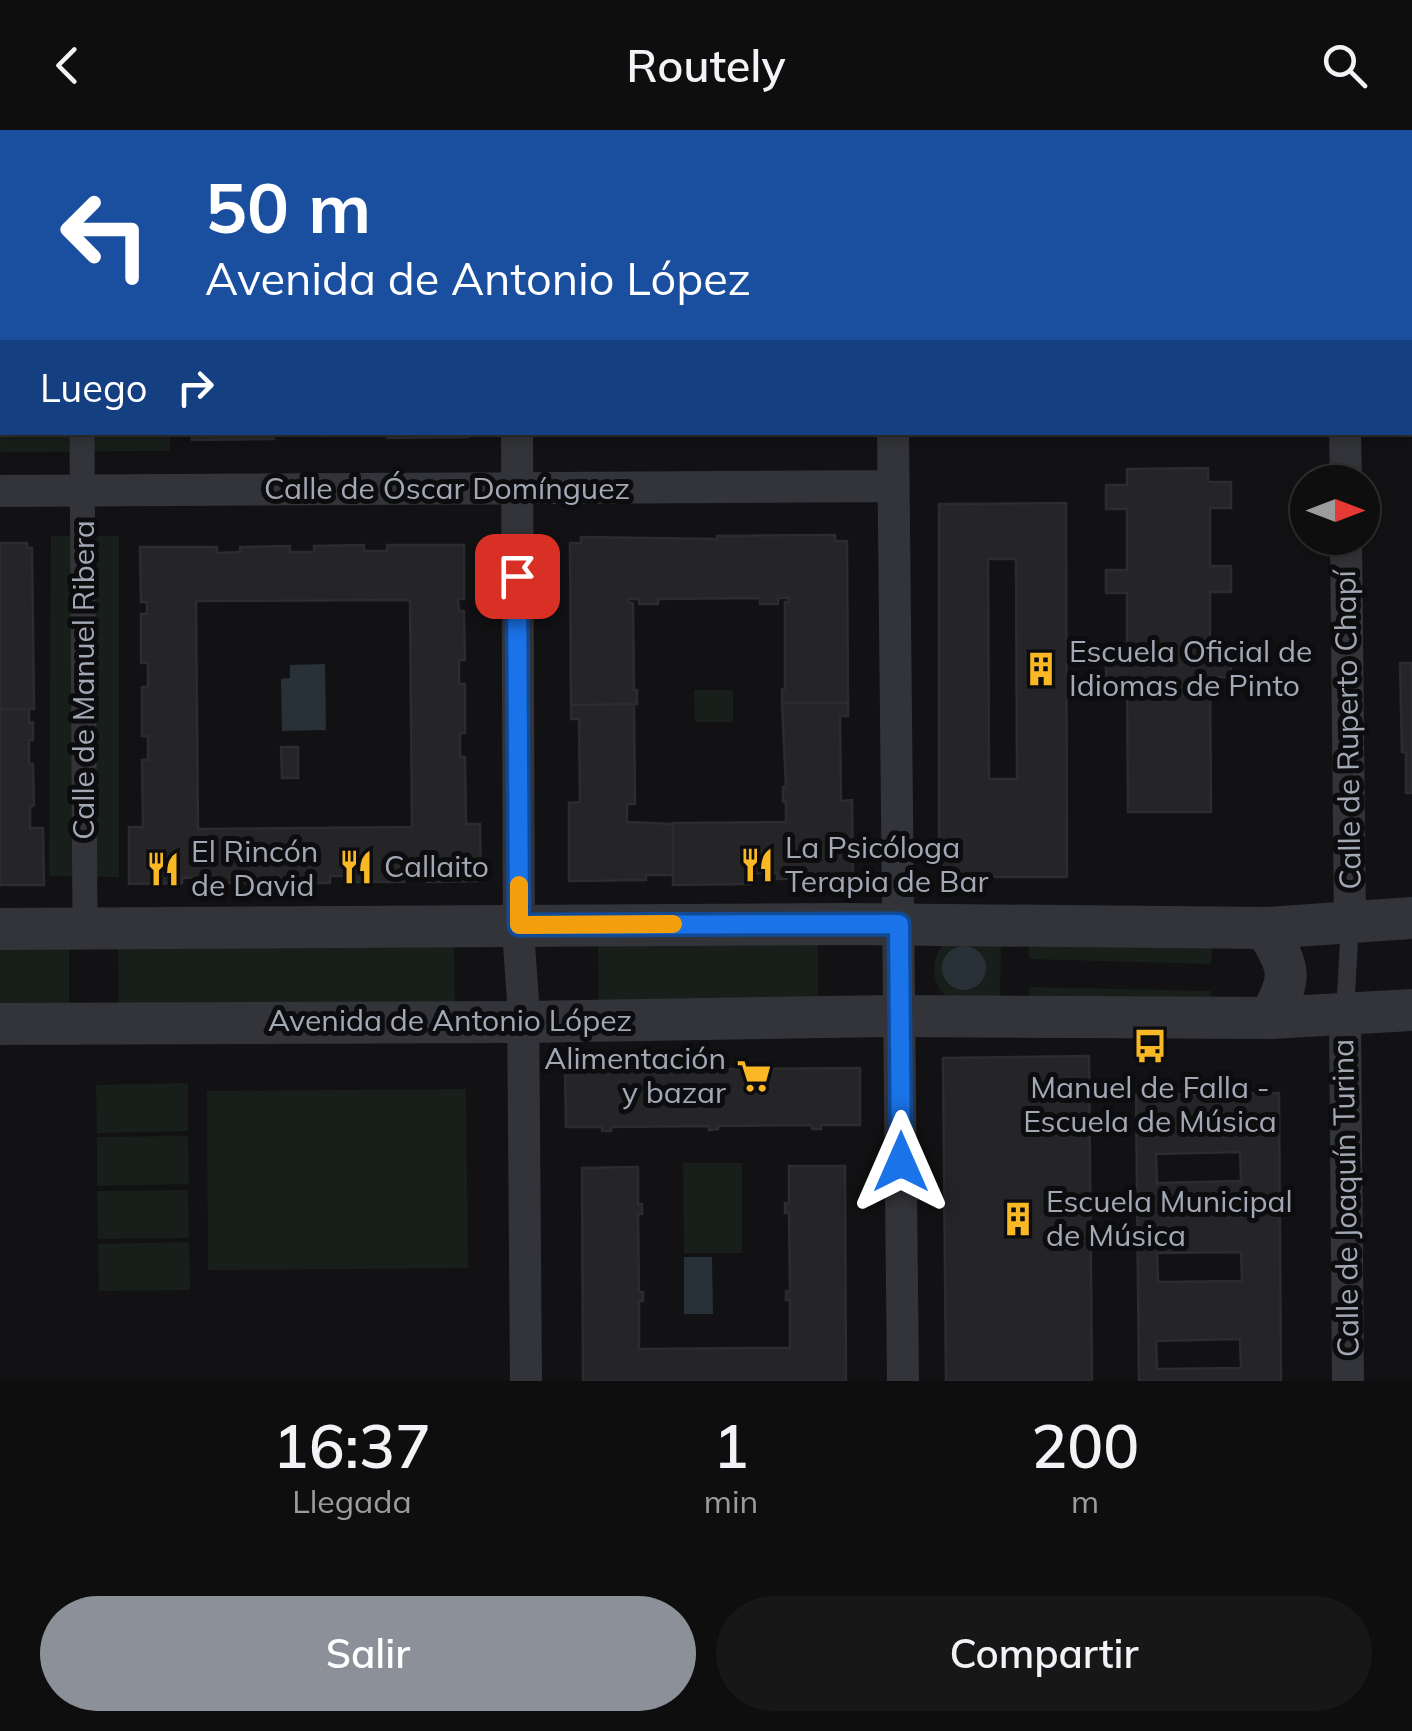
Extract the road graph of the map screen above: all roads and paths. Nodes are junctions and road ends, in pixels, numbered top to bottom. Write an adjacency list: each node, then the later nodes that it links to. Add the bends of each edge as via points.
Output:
1 (82, 435): 8 (street, Calle de Manuel Ribera)
2 (516, 435): 7 (street)
3 (894, 435): 6 (street)
4 (1346, 435): 5 (street)
5 (1346, 465)
6 (894, 486): 7 (street, Calle de Óscar Domínguez); 13 (street)
7 (516, 488): 8 (street, Calle de Óscar Domínguez); 14 (street)
8 (82, 491): 9 (street, Calle de Óscar Domínguez); 15 (street, Calle de Manuel Ribera)
9 (0, 492)
10 (1346, 555): 12 (street, Calle de Ruperto Chapí)
11 (1412, 918): 12 (street)
12 (1350, 923): 16 (street); 20 (lane)
13 (899, 924): 14 (street); 16 (street); 19 (street)
14 (519, 925): 15 (street); 22 (street)
15 (86, 928): 17 (street)
16 (1266, 928): 21 (street, via 1286,963 1286,987)
17 (0, 929)
18 (1412, 1010): 20 (street, Avenida de Antonio López)
19 (900, 1016): 21 (street, Avenida de Antonio López); 22 (street, Avenida de Antonio López); 25 (street)
20 (1344, 1016): 21 (street, Avenida de Antonio López); 26 (street, Calle de Joaquín Turina)
21 (1270, 1018)
22 (523, 1022): 23 (street, Avenida de Antonio López); 24 (street)
23 (0, 1024)
24 (526, 1381)
25 (903, 1381)
26 (1348, 1381)

